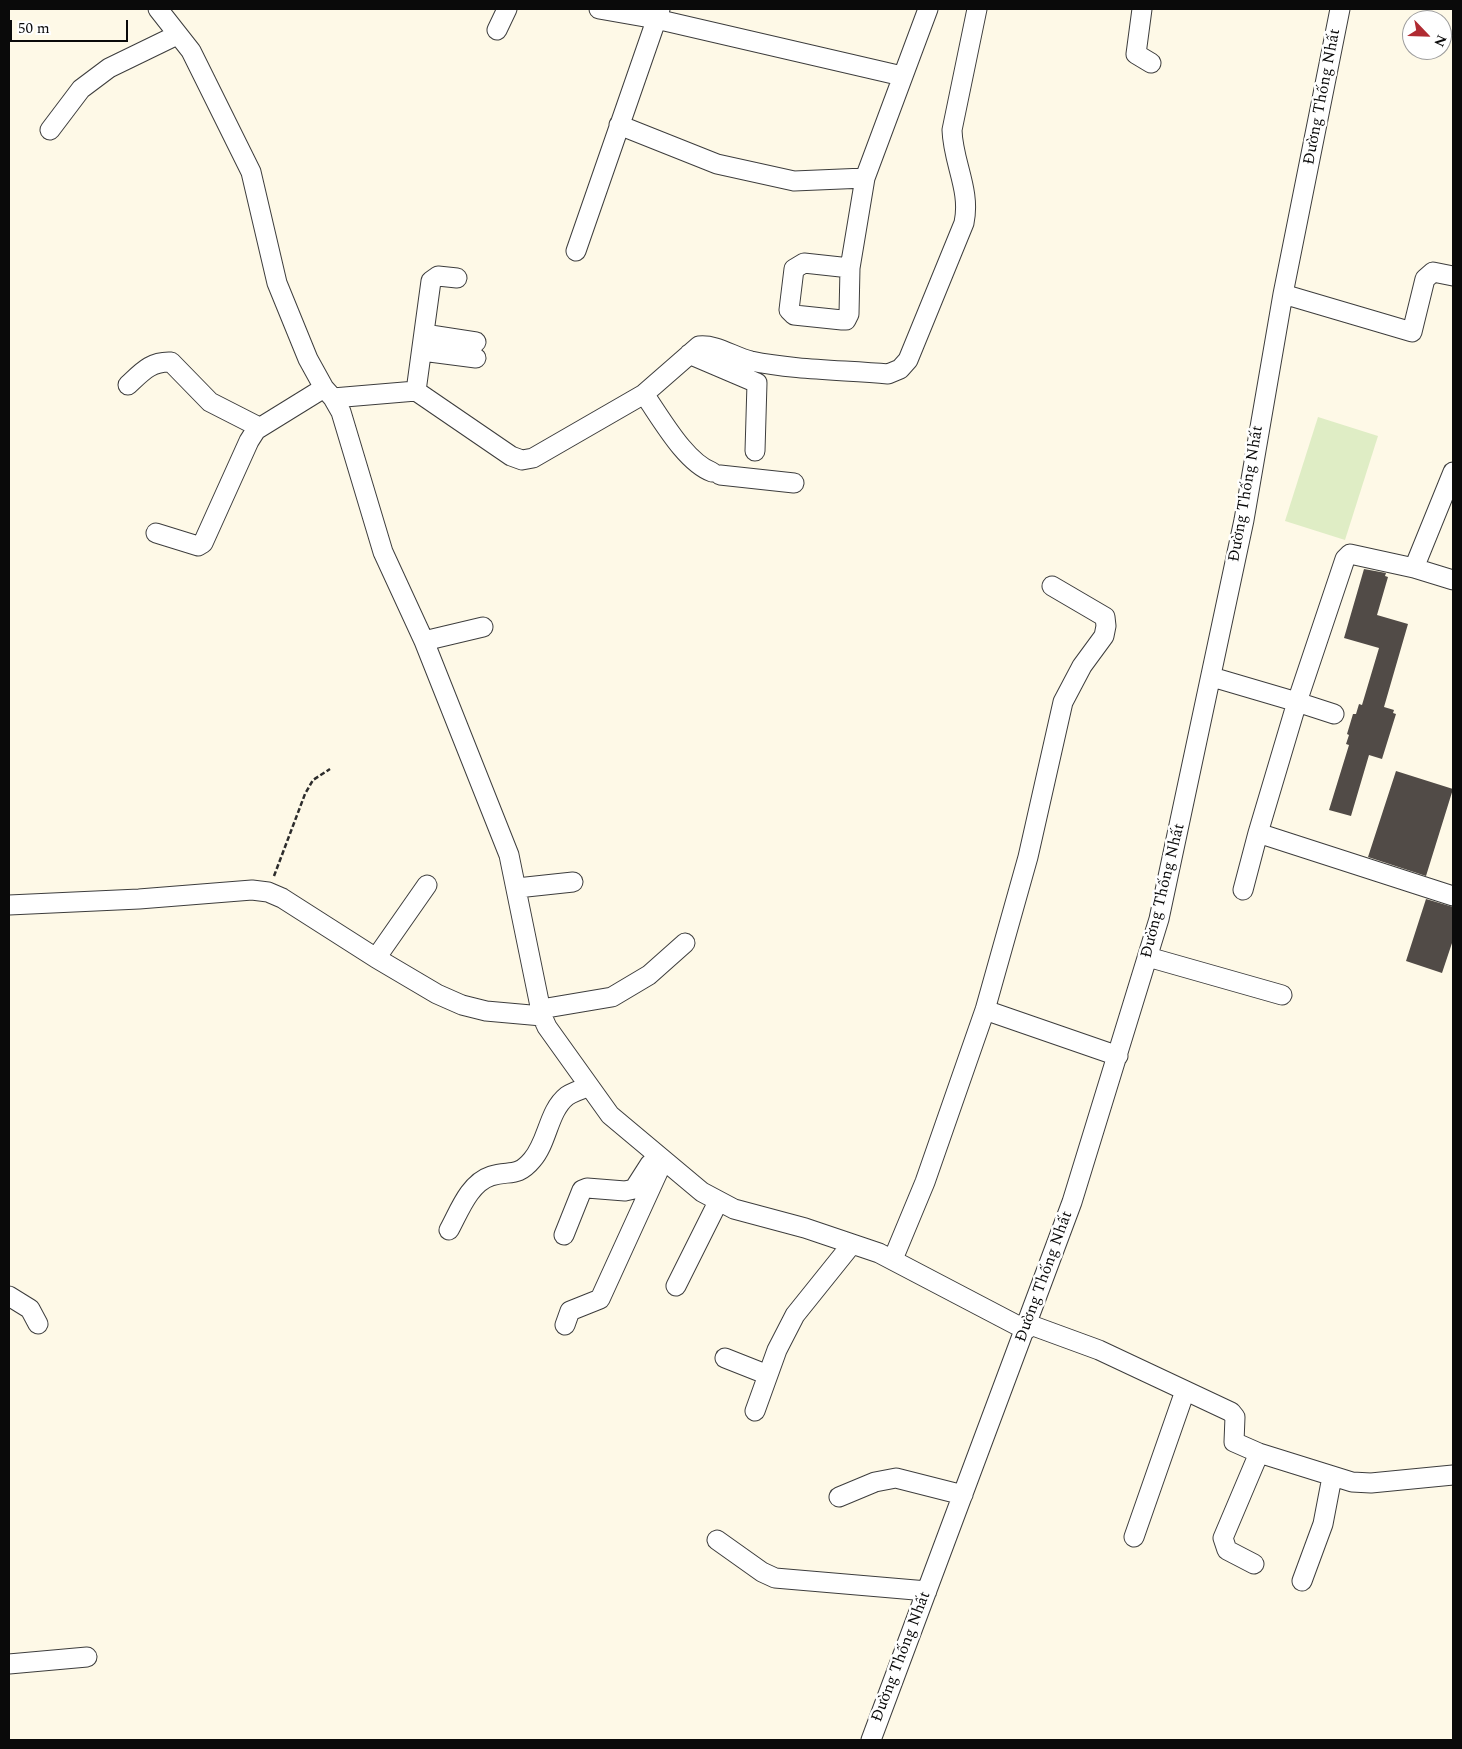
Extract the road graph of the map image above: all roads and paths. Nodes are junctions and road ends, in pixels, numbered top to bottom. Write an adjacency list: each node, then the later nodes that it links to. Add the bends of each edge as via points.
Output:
1 (158, 9): 10 (street)
2 (507, 9): 9 (street)
3 (599, 9): 8 (street)
4 (928, 9): 12 (street)
5 (977, 9): 23 (street, via 952,130 952,145 968,208 908,360 900,369 888,374 751,361 706,346 699,346)
6 (1142, 9): 11 (street, via 1136,54)
7 (1340, 9): 20 (street, Đường Thống Nhất)
8 (658, 14): 12 (street); 13 (street)
9 (497, 30)
10 (177, 35): 14 (street, via 109,68 81,89); 26 (street, via 191,51 251,172 277,283 308,359)
11 (1152, 63)
12 (902, 76): 15 (street)
13 (619, 125): 15 (street, via 727,166 794,181); 16 (street)
14 (50, 130)
15 (865, 178): 17 (street)
16 (576, 251)
17 (850, 268)
18 (1453, 276): 20 (street, via 1433,272 1425,279 1412,332)
19 (457, 278): 21 (street, via 438,276 431,281)
20 (1283, 294): 38 (street, Đường Thống Nhất, via 1244,520)
21 (423, 342): 22 (street); 25 (street)
22 (476, 350)
23 (689, 354): 27 (street); 29 (street, via 757,383)
24 (128, 385): 28 (street, via 150,365 160,361 171,362 210,402)
25 (416, 391): 26 (street); 27 (street, via 522,460 533,458)
26 (329, 393): 28 (street); 37 (street, via 341,412 383,552)
27 (644, 394): 31 (street, via 696,464 716,474)
28 (259, 428): 32 (street, via 249,441 203,544 198,546)
29 (755, 450)
30 (1453, 472): 33 (street)
31 (794, 483)
32 (156, 533)
33 (1414, 568): 34 (street); 39 (street, via 1359,555 1350,554 1345,559)
34 (1453, 580)
35 (1052, 586): 54 (street, via 1105,617 1106,626 1104,636 1082,666 1063,702 1028,857)
36 (483, 627): 37 (street)
37 (424, 641): 45 (street, via 510,855)
38 (1212, 677): 39 (street); 51 (street, Đường Thống Nhất)
39 (1297, 702): 40 (street); 42 (street)
40 (1334, 714)
41 (330, 769): 47 (path, via 313,780 305,794)
42 (1258, 833): 46 (street); 48 (street)
43 (573, 882): 45 (street)
44 (426, 885): 52 (street)
45 (517, 888): 55 (street)
46 (1243, 890)
47 (268, 892): 49 (street, via 252,890); 52 (street)
48 (1453, 896)
49 (9, 905)
50 (684, 943): 55 (street, via 649,975 612,997)
51 (1148, 957): 53 (street); 56 (street, Đường Thống Nhất)
52 (376, 958): 55 (street, via 462,1005 486,1011)
53 (1282, 995)
54 (985, 1010): 56 (street); 63 (street, via 925,1182)
55 (542, 1013): 57 (street, via 547,1027)
56 (1118, 1056): 68 (street, Đường Thống Nhất, via 1072,1202)
57 (588, 1086): 58 (street, via 610,1115); 60 (street, via 560,1103 542,1147 523,1170 491,1176 470,1192)
58 (659, 1157): 59 (street); 61 (street, via 634,1189 582,1190); 67 (street, via 600,1299 570,1311)
59 (718, 1202): 62 (street); 64 (street)
60 (449, 1230)
61 (564, 1235)
62 (852, 1244): 63 (street); 70 (street, via 795,1315)
63 (894, 1259): 68 (street)
64 (676, 1286)
65 (9, 1296): 66 (street, via 30,1309)
66 (38, 1324)
67 (565, 1325)
68 (1027, 1327): 71 (street, via 1099,1350); 76 (street, Đường Thống Nhất)
69 (725, 1358): 70 (street)
70 (768, 1375): 72 (street)
71 (1185, 1390): 73 (street, via 1233,1414 1234,1442); 78 (street)
72 (755, 1411)
73 (1259, 1453): 75 (street); 80 (street, via 1223,1538 1227,1550)
74 (1453, 1475): 75 (street, via 1371,1483)
75 (1332, 1477): 81 (street, via 1323,1524)
76 (963, 1495): 77 (street, via 896,1478 875,1482); 82 (street, Đường Thống Nhất)
77 (840, 1497)
78 (1134, 1536)
79 (717, 1540): 82 (street, via 775,1578)
80 (1254, 1564)
81 (1302, 1581)
82 (927, 1591): 85 (street, Đường Thống Nhất)
83 (88, 1658): 84 (street)
84 (9, 1664)
85 (871, 1740)

